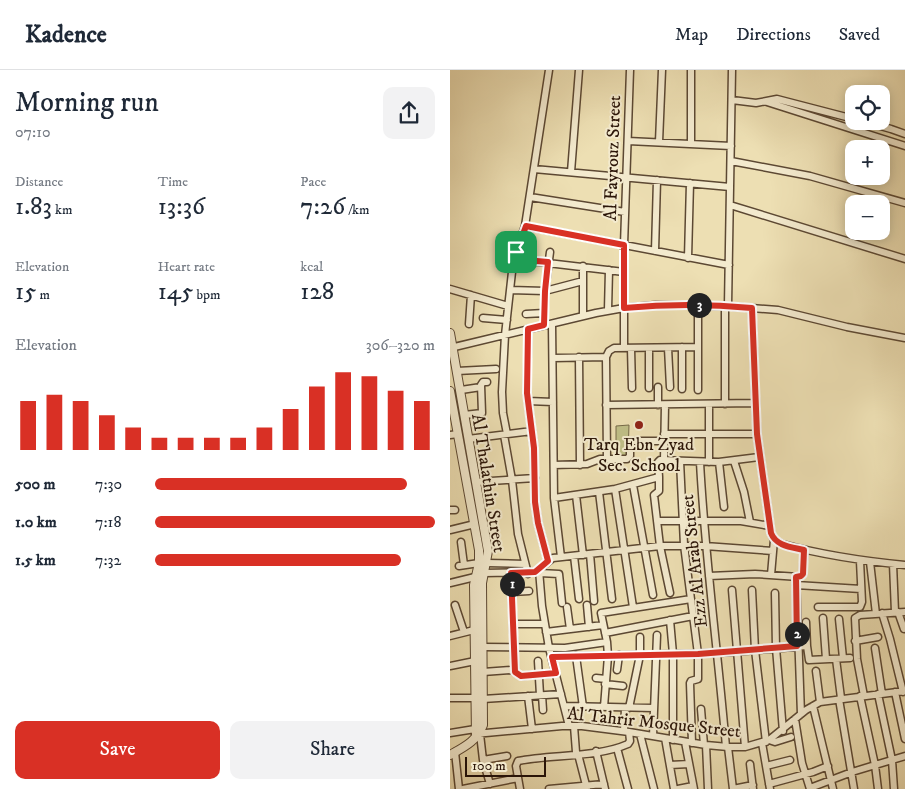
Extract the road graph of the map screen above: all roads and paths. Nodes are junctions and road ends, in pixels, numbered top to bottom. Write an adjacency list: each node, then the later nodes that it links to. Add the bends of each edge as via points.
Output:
1 (549, 70): 20 (street)
2 (579, 70): 21 (street)
3 (630, 70): 13 (street, Al Fayrouz Street)
4 (662, 70): 15 (street)
5 (691, 70): 16 (street)
6 (732, 70): 7 (street)
7 (732, 100): 8 (street); 17 (street)
8 (767, 102): 9 (street, via 777,99); 12 (street)
9 (845, 117)
10 (891, 129): 11 (street); 12 (street)
11 (905, 134)
12 (887, 140)
13 (628, 141): 15 (street); 22 (street, Al Fayrouz Street)
14 (890, 141): 18 (street)
15 (660, 142): 16 (street)
16 (691, 144): 17 (street)
17 (731, 146): 19 (street)
18 (905, 146)
19 (730, 161): 25 (street); 27 (street, via 810,176)
20 (534, 169): 21 (street); 26 (street)
21 (571, 172): 22 (street)
22 (626, 178): 23 (street); 29 (street, Al Fayrouz Street)
23 (657, 180): 24 (street); 32 (street)
24 (690, 184): 25 (street); 34 (street)
25 (730, 187): 28 (street)
26 (530, 197): 29 (street); 30 (street)
27 (905, 203)
28 (730, 205): 36 (street); 38 (street)
29 (625, 212): 31 (street, Al Fayrouz Street)
30 (526, 226): 31 (street); 35 (street)
31 (624, 245): 32 (street); 41 (street, Al Fayrouz Street)
32 (655, 251): 34 (street)
33 (550, 252): 37 (street)
34 (688, 258): 38 (street)
35 (514, 259): 37 (street); 44 (street)
36 (905, 259)
37 (548, 262): 39 (street); 45 (street)
38 (729, 265): 49 (street)
39 (583, 266): 40 (street); 42 (street)
40 (609, 270): 41 (street); 52 (street)
41 (624, 272): 50 (street, Al Fayrouz Street)
42 (583, 281): 45 (street); 55 (street)
43 (450, 289): 46 (street)
44 (510, 290): 45 (street); 48 (street)
45 (545, 291): 53 (street)
46 (471, 295): 48 (street); 58 (street)
47 (698, 305): 49 (street); 50 (street); 67 (street)
48 (508, 306): 57 (street)
49 (726, 306): 51 (street); 90 (street)
50 (624, 308): 52 (street); 68 (street, Al Fayrouz Street)
51 (752, 308): 64 (street, via 786,312); 88 (street)
52 (608, 310): 55 (street)
53 (544, 313): 54 (street); 60 (street)
54 (526, 314)
55 (583, 316): 59 (street)
56 (483, 318): 57 (street)
57 (507, 320): 63 (street)
58 (469, 324)
59 (552, 324): 60 (street); 73 (street)
60 (544, 325): 61 (street)
61 (528, 329): 63 (street); 86 (street)
62 (450, 333): 65 (street, Al Thalathin Street)
63 (505, 335): 65 (street); 97 (street, via 502,403)
64 (905, 338)
65 (452, 347): 75 (street, Al Thalathin Street)
66 (682, 347): 67 (street); 70 (street); 82 (street)
67 (698, 347): 84 (street)
68 (628, 348): 69 (street); 71 (street, via 611,349); 80 (street, Al Fayrouz Street)
69 (649, 348): 70 (street); 81 (street)
70 (668, 348): 79 (street)
71 (606, 356): 72 (street); 91 (street)
72 (579, 357): 73 (street); 108 (street)
73 (553, 358): 87 (street)
74 (496, 369): 75 (street)
75 (457, 371): 83 (street, Al Thalathin Street)
76 (487, 382): 77 (street)
77 (481, 387): 83 (street); 93 (street, via 483,412)
78 (658, 387): 92 (street)
79 (670, 387)
80 (632, 388)
81 (649, 388)
82 (682, 389)
83 (461, 390): 93 (street, Al Thalathin Street)
84 (698, 390)
85 (450, 395): 98 (street, Al Thalathin Street)
86 (528, 401): 87 (street); 94 (street)
87 (553, 402): 109 (street)
88 (756, 403): 90 (street); 96 (street)
89 (709, 404): 90 (street); 92 (street); 95 (street)
90 (725, 404)
91 (606, 405): 92 (street); 101 (street)
92 (661, 405): 99 (street)
93 (464, 415): 98 (street, Al Thalathin Street)
94 (532, 431): 97 (street); 111 (street)
95 (709, 434): 96 (street); 99 (street); 106 (street)
96 (757, 434): 100 (street)
97 (505, 435): 98 (street); 112 (street)
98 (459, 437): 113 (street, Al Thalathin Street); 124 (street, Al Thalathin Street)
99 (664, 438): 101 (street, via 632,441 628,459); 102 (street)
100 (759, 457): 104 (street); 125 (street)
101 (607, 459): 108 (street)
102 (664, 460): 103 (street); 110 (street, via 658,461)
103 (680, 461): 105 (street); 121 (street)
104 (734, 461): 107 (street); 123 (street)
105 (700, 462): 106 (street); 122 (street, Ezz Al Arab Street)
106 (709, 462): 107 (street)
107 (719, 462): 119 (street)
108 (580, 464): 109 (street)
109 (554, 465): 118 (street)
110 (659, 477): 114 (street); 120 (street, via 659,490 654,495)
111 (535, 478): 112 (street); 140 (street, via 538,523)
112 (512, 480): 113 (street); 144 (street)
113 (476, 482): 143 (street, Al Thalathin Street, via 488,547)
114 (633, 485): 115 (street); 132 (street)
115 (615, 489): 116 (street); 133 (street)
116 (599, 492): 117 (street); 136 (street)
117 (576, 495): 118 (street); 137 (street)
118 (554, 498): 139 (street)
119 (724, 507)
120 (658, 521): 121 (street); 130 (street)
121 (683, 521): 122 (street); 129 (street)
122 (703, 521): 123 (street); 131 (street, Ezz Al Arab Street)
123 (750, 522): 125 (street)
124 (475, 524): 126 (street); 143 (street, Al Thalathin Street)
125 (770, 526): 127 (street)
126 (450, 530)
127 (774, 540): 134 (street); 135 (street)
128 (461, 542): 143 (street, via 462,566)
129 (684, 545): 130 (street); 131 (street); 167 (street)
130 (660, 546): 132 (street); 162 (street)
131 (705, 546): 135 (street); 152 (street, Ezz Al Arab Street)
132 (645, 548): 133 (street); 164 (street)
133 (625, 550): 136 (street); 171 (street)
134 (804, 550): 141 (street); 154 (street, via 803,574)
135 (773, 551): 151 (street)
136 (606, 552): 137 (street); 166 (street)
137 (586, 554): 138 (street); 168 (street)
138 (574, 556): 139 (street); 165 (street)
139 (562, 557): 140 (street)
140 (548, 561): 147 (street)
141 (860, 561): 142 (street); 157 (street)
142 (870, 562): 145 (street); 174 (street)
143 (483, 563): 144 (street); 148 (street, Al Thalathin Street); 153 (street, Al Thalathin Street)
144 (525, 564): 150 (street)
145 (893, 564): 146 (street); 173 (street)
146 (905, 565)
147 (540, 571): 150 (street); 181 (street); 184 (street, via 559,574)
148 (484, 573): 149 (street); 153 (street); 198 (street, Al Thalathin Street)
149 (511, 573): 150 (street); 161 (street)
150 (528, 574)
151 (770, 575): 152 (street); 154 (street)
152 (709, 576): 205 (street, Ezz Al Arab Street)
153 (475, 577): 155 (street); 185 (street, Al Thalathin Street)
154 (798, 577): 156 (street)
155 (450, 583)
156 (796, 585): 157 (street); 196 (street)
157 (861, 589): 172 (street, via 862,602 858,607)
158 (732, 590): 204 (street)
159 (752, 590): 203 (street)
160 (529, 591): 161 (street)
161 (512, 592): 180 (street)
162 (670, 593)
163 (774, 593): 201 (street)
164 (653, 595)
165 (579, 599)
166 (612, 599)
167 (691, 599): 171 (street); 175 (street)
168 (594, 600)
169 (455, 605): 187 (street)
170 (587, 605): 183 (street)
171 (633, 607): 182 (street, via 601,613)
172 (818, 607)
173 (899, 612): 174 (street); 186 (street)
174 (879, 614): 194 (street, via 855,618); 228 (street)
175 (693, 616): 178 (street); 208 (street)
176 (823, 618): 215 (street)
177 (839, 619): 214 (street)
178 (670, 620): 189 (street); 207 (street)
179 (806, 622): 197 (street)
180 (513, 624): 181 (street); 199 (street)
181 (545, 624): 188 (street)
182 (603, 625): 183 (street); 189 (street)
183 (589, 627): 184 (street)
184 (570, 629): 188 (street)
185 (474, 630): 187 (street); 216 (street, Al Thalathin Street)
186 (904, 630)
187 (464, 632): 191 (street)
188 (546, 632): 200 (street)
189 (605, 633): 195 (street)
190 (657, 635): 206 (street)
191 (450, 636)
192 (878, 637): 194 (street)
193 (640, 638): 210 (street)
194 (855, 641): 234 (street)
195 (607, 642): 200 (street); 212 (street)
196 (797, 646): 197 (street); 201 (street); 247 (street)
197 (807, 646): 215 (street, via 810,660)
198 (483, 648): 199 (street); 221 (street, Al Thalathin Street)
199 (514, 648): 200 (street); 222 (street)
200 (549, 648): 213 (street)
201 (776, 648): 203 (street); 251 (street)
202 (875, 648): 231 (street)
203 (755, 650): 204 (street); 262 (street)
204 (737, 652): 205 (street); 265 (street)
205 (718, 653): 208 (street); 264 (street, Ezz Al Arab Street)
206 (657, 654): 207 (street); 210 (street); 244 (street)
207 (673, 654): 208 (street); 260 (street)
208 (698, 654): 261 (street, via 698,679 690,683)
209 (618, 655): 210 (street); 212 (street); 219 (street)
210 (640, 655): 243 (street)
211 (576, 656): 212 (street); 213 (street); 241 (street)
212 (608, 656): 226 (street)
213 (552, 657): 223 (street)
214 (843, 658): 215 (street); 237 (street)
215 (826, 660)
216 (474, 661): 218 (street); 236 (street, Al Thalathin Street)
217 (538, 661): 224 (street)
218 (450, 666)
219 (617, 670)
220 (816, 671): 238 (street)
221 (483, 672): 222 (street); 236 (street, Al Thalathin Street)
222 (515, 672): 224 (street, via 521,676)
223 (556, 673): 224 (street); 230 (street)
224 (539, 674): 232 (street)
225 (596, 678): 226 (street)
226 (605, 682): 227 (street); 242 (street)
227 (623, 686)
228 (904, 691): 229 (street, Al Tahrir Mosque Street)
229 (895, 692): 231 (street, Al Tahrir Mosque Street); 259 (street)
230 (562, 694): 232 (street); 239 (street)
231 (880, 694): 234 (street, Al Tahrir Mosque Street); 274 (street)
232 (541, 695): 233 (street); 246 (street)
233 (528, 696): 236 (street); 250 (street)
234 (862, 696): 237 (street, Al Tahrir Mosque Street); 277 (street)
235 (450, 698): 236 (street)
236 (479, 698): 254 (street, Al Thalathin Street, via 483,723)
237 (840, 699): 238 (street, Al Tahrir Mosque Street); 281 (street)
238 (820, 702): 240 (street, Al Tahrir Mosque Street)
239 (564, 706): 241 (street); 249 (street)
240 (813, 706): 247 (street, Al Tahrir Mosque Street); 280 (street)
241 (584, 707): 242 (street)
242 (604, 707): 243 (street)
243 (627, 708): 244 (street); 252 (street)
244 (654, 708): 256 (street)
245 (701, 709): 263 (street)
246 (543, 710)
247 (801, 714): 248 (street, Al Tahrir Mosque Street)
248 (795, 719): 251 (street, Al Tahrir Mosque Street); 282 (street)
249 (572, 726): 250 (street, Al Tahrir Mosque Street); 252 (street, Al Tahrir Mosque Street); 269 (street)
250 (532, 729): 254 (street, Al Tahrir Mosque Street)
251 (783, 731): 262 (street, Al Tahrir Mosque Street)
252 (626, 732): 255 (street, Al Tahrir Mosque Street); 266 (street, via 630,741)
253 (450, 733): 254 (street, Al Tahrir Mosque Street)
254 (477, 734): 268 (street); 272 (street)
255 (640, 734): 256 (street, Al Tahrir Mosque Street); 296 (street)
256 (652, 736): 258 (street, Al Tahrir Mosque Street)
257 (791, 737): 262 (street)
258 (664, 738): 260 (street, Al Tahrir Mosque Street); 278 (street)
259 (905, 738)
260 (673, 740): 261 (street, Al Tahrir Mosque Street)
261 (689, 742): 263 (street, Al Tahrir Mosque Street); 275 (street)
262 (766, 742): 265 (street, Al Tahrir Mosque Street); 279 (street)
263 (705, 745): 264 (street, Al Tahrir Mosque Street); 298 (street)
264 (727, 747): 265 (street, Al Tahrir Mosque Street); 299 (street, Ezz Al Arab Street)
265 (745, 747)
266 (616, 748): 267 (street); 295 (street)
267 (596, 751): 269 (street); 286 (street)
268 (452, 753): 292 (street)
269 (578, 755): 283 (street, via 520,760 516,762); 288 (street)
270 (507, 756): 272 (street)
271 (905, 756): 274 (street)
272 (483, 760): 285 (street)
273 (790, 760): 279 (street)
274 (892, 760): 277 (street); 303 (street)
275 (689, 764): 278 (street); 289 (street)
276 (750, 764): 290 (street)
277 (875, 764): 281 (street); 302 (street)
278 (670, 765): 297 (street)
279 (766, 766): 287 (street)
280 (828, 766): 282 (street); 284 (street)
281 (852, 772): 284 (street); 301 (street)
282 (805, 774): 287 (street); 291 (street)
283 (518, 778): 285 (street); 293 (street)
284 (831, 780): 291 (street); 300 (street)
285 (492, 785): 292 (street)
286 (604, 786): 288 (street)
287 (769, 786)
288 (587, 787): 294 (street)
289 (693, 787): 297 (street)
290 (753, 787): 299 (street)
291 (810, 788)
292 (461, 789)
293 (520, 789)
294 (548, 789)
295 (628, 789)
296 (654, 789)
297 (676, 789)
298 (708, 789)
299 (733, 789)
300 (833, 789)
301 (854, 789)
302 (878, 789)
303 (894, 789)

